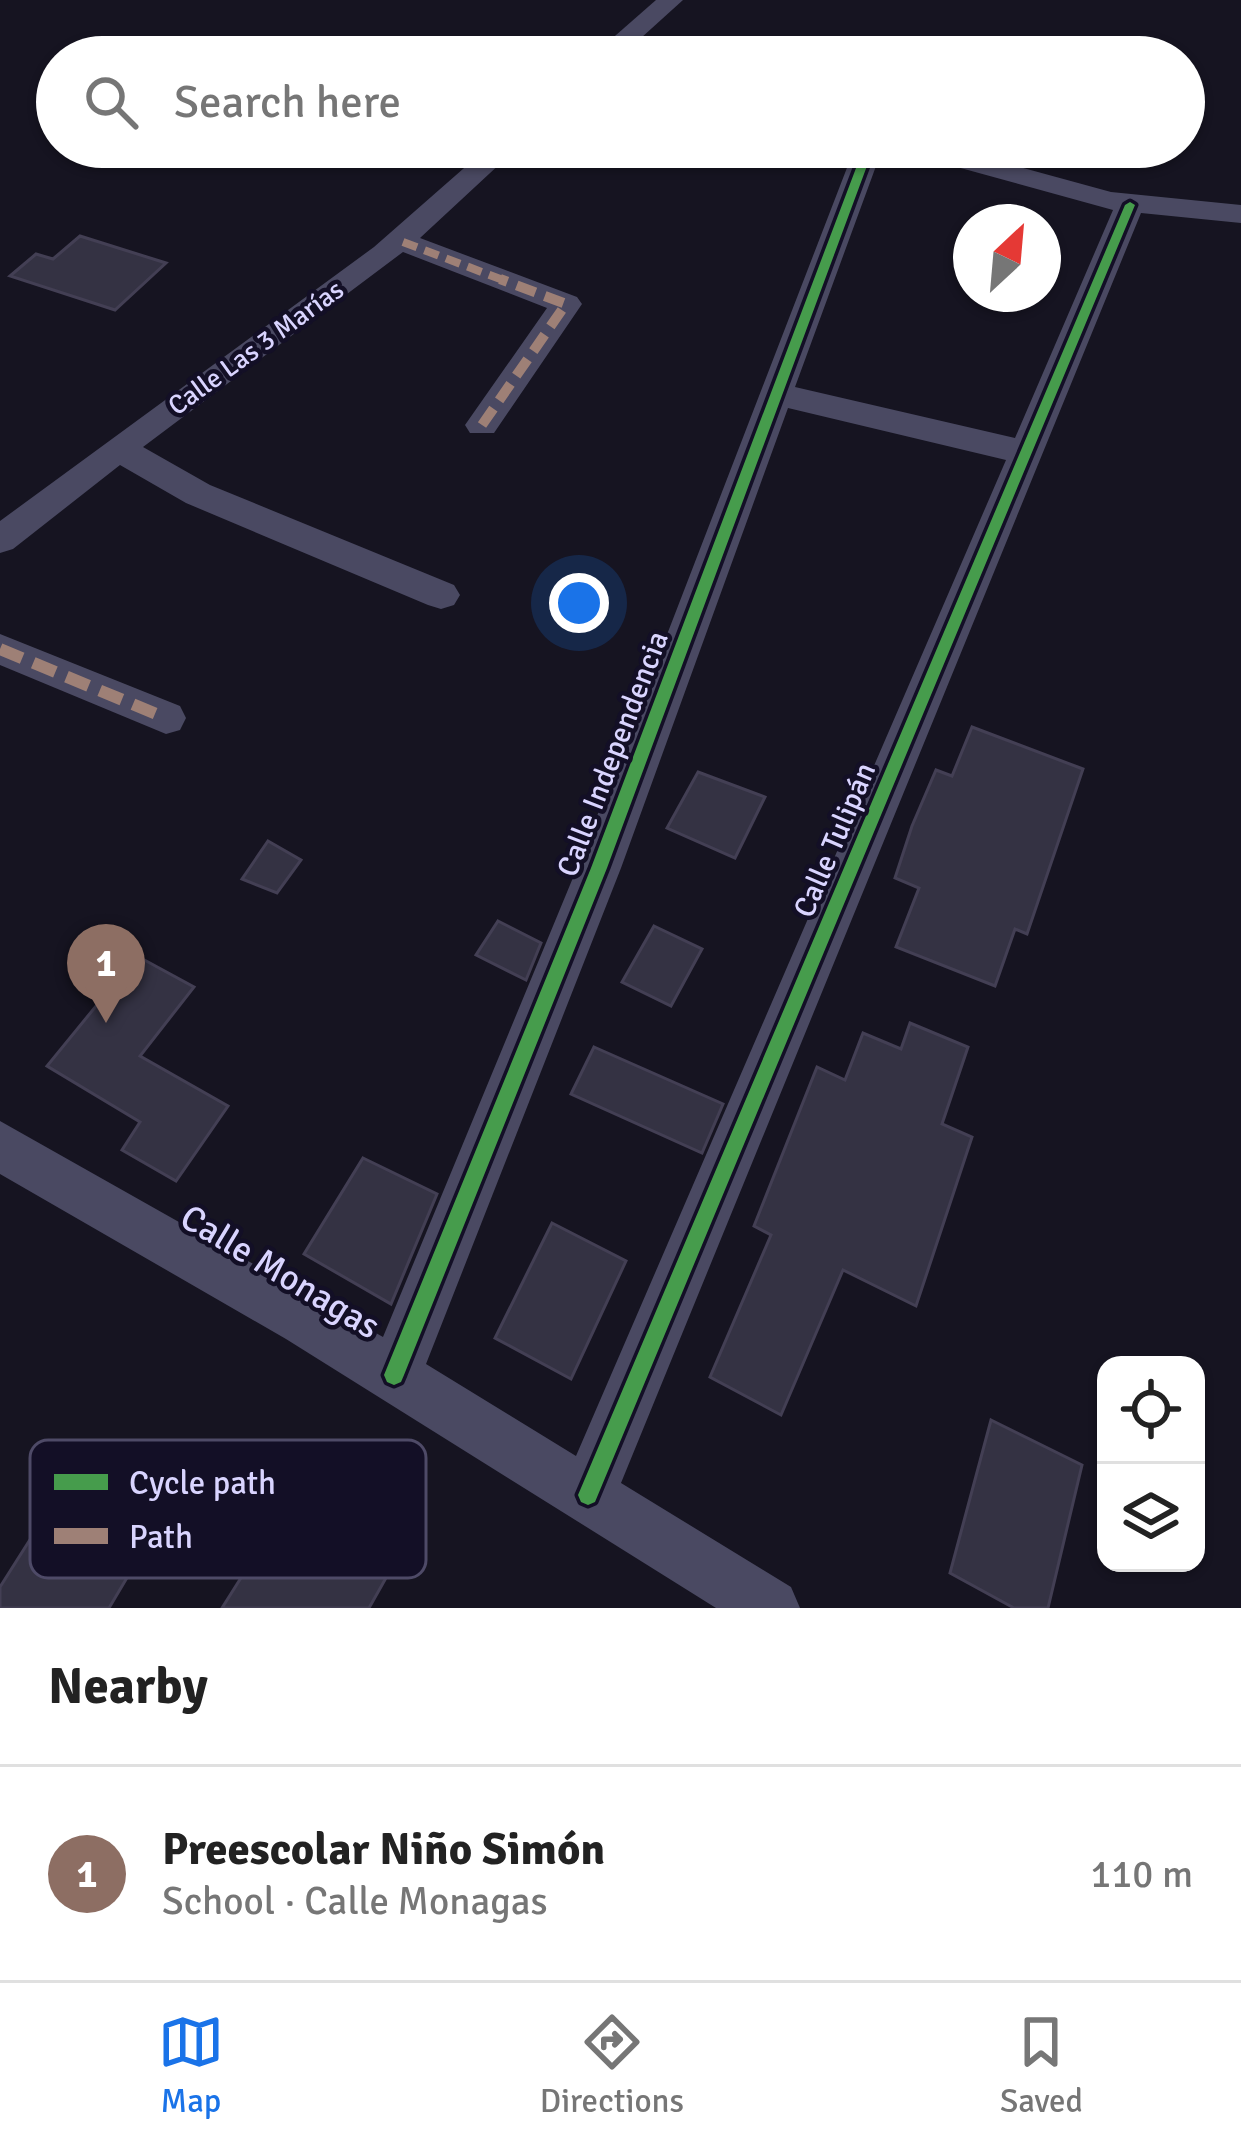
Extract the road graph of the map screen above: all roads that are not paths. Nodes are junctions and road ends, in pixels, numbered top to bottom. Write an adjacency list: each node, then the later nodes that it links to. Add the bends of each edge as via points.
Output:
1 (671, 0): 2 (street)
2 (629, 36)
3 (482, 168): 8 (street, Calle Las 3 Marías)
4 (861, 168): 9 (street, Calle Independencia)
5 (993, 168): 6 (street)
6 (1130, 205): 7 (street); 12 (street, Calle Tulipán)
7 (1241, 214)
8 (403, 242): 10 (street, via 566,304); 11 (street, Calle Las 3 Marías)
9 (776, 394): 12 (street); 18 (street, Calle Independencia, via 599,868)
10 (482, 425)
11 (117, 448): 13 (street, Calle Las 3 Marías); 14 (street, via 215,502)
12 (1028, 453): 19 (street, Calle Tulipán)
13 (0, 540)
14 (441, 595)
15 (0, 649): 16 (street)
16 (166, 718)
17 (0, 1146): 18 (street, Calle Monagas)
18 (394, 1375): 19 (street, Calle Monagas)
19 (588, 1495): 20 (street, Calle Monagas)
20 (770, 1608)

